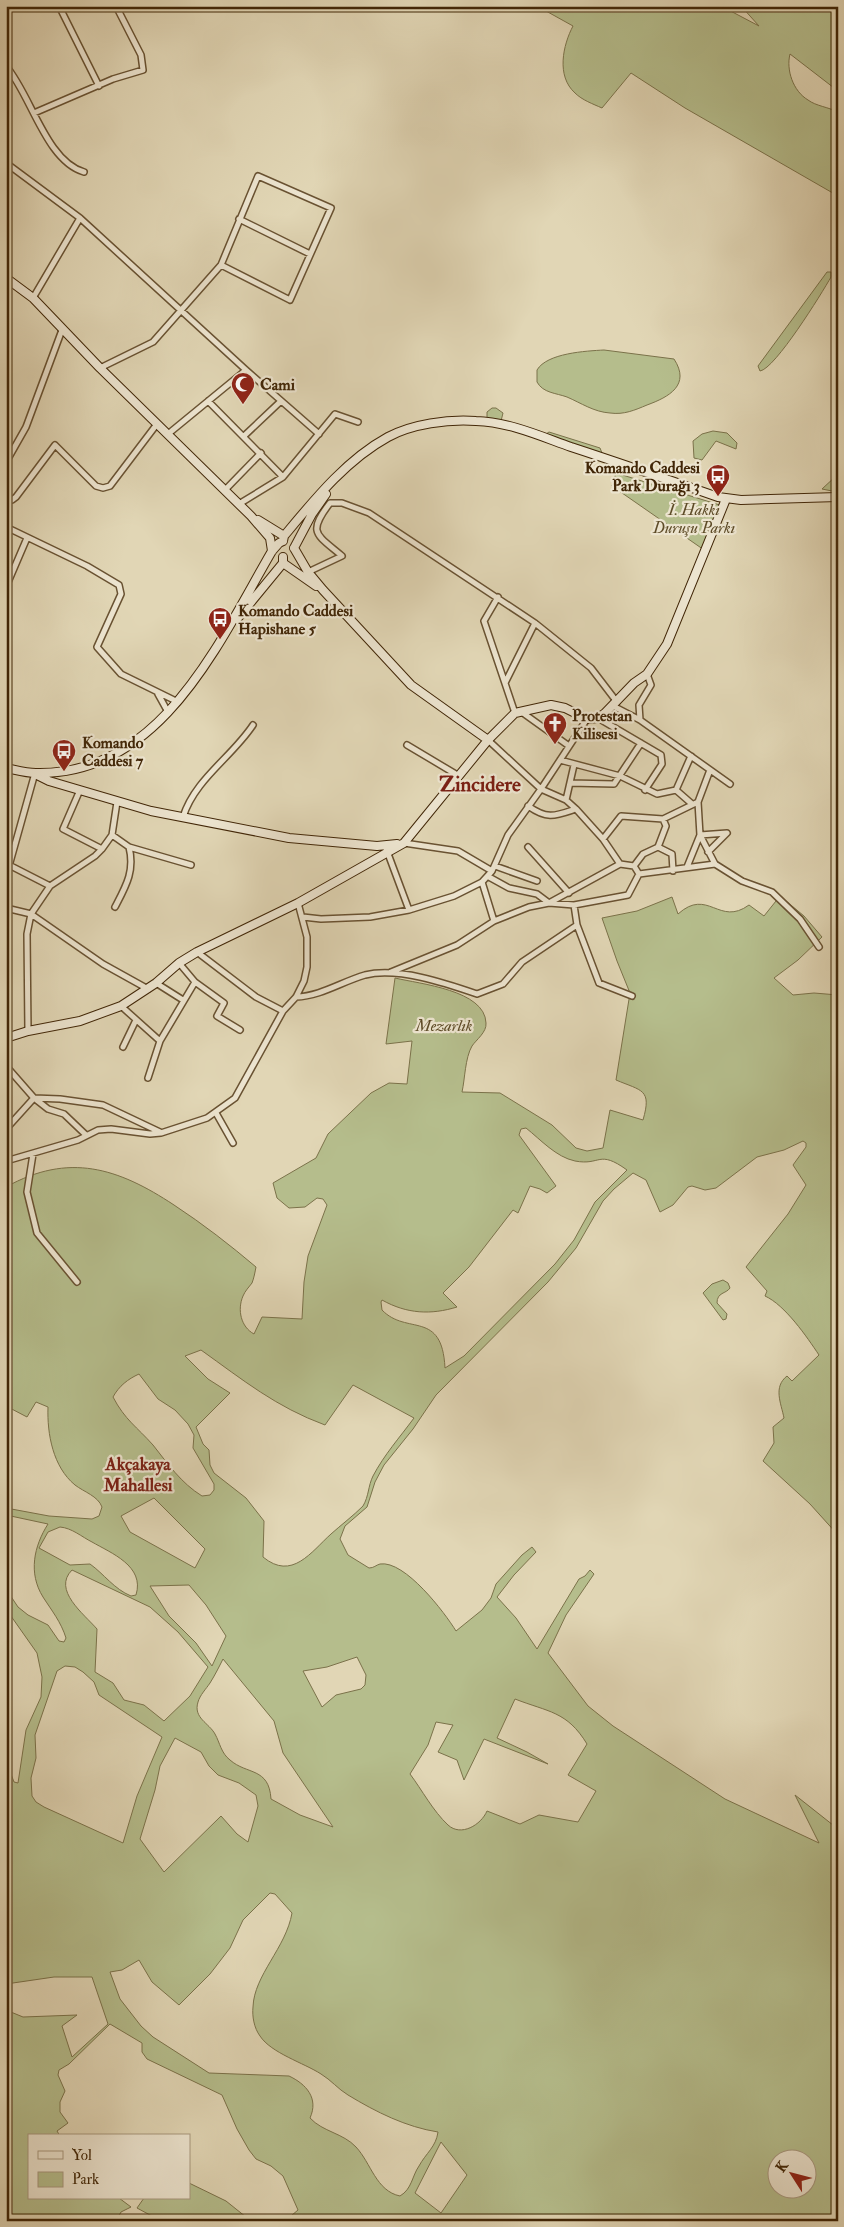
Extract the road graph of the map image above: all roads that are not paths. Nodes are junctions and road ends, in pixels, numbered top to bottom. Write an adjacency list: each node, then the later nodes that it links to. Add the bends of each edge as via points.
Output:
1 (59, 6): 4 (street)
2 (116, 6): 4 (street, via 141,55 143,70)
3 (6, 66): 5 (street, via 20,84)
4 (99, 86): 5 (street)
5 (34, 113): 7 (street, via 55,149 70,165)
6 (6, 163): 8 (street)
7 (84, 172)
8 (80, 218): 13 (street); 14 (street)
9 (239, 219): 10 (street); 10 (street, via 258,176 332,208); 11 (street)
10 (310, 254): 11 (street, via 290,300)
11 (221, 265): 14 (street)
12 (6, 278): 13 (street)
13 (32, 298): 15 (street)
14 (182, 311): 16 (street, via 153,342); 17 (street)
15 (62, 330): 16 (street); 26 (street, via 26,427)
16 (100, 368): 21 (street)
17 (246, 370): 18 (street); 19 (street)
18 (208, 401): 22 (street); 24 (street)
19 (281, 401): 23 (street); 24 (street)
20 (358, 422): 23 (street, via 335,414)
21 (157, 424): 22 (street); 31 (street, via 110,486 96,486 55,445 16,497 12,500)
22 (168, 434): 29 (street)
23 (319, 434): 28 (street)
24 (244, 436): 25 (street)
25 (261, 453): 28 (street); 29 (street)
26 (7, 458)
27 (342, 472): 32 (street, via 364,452 389,437 417,427 477,420 515,428); 37 (street); 38 (street)
28 (283, 477): 33 (street)
29 (225, 490): 33 (street)
30 (838, 497): 32 (street)
31 (6, 498)
32 (726, 499): 47 (street, via 668,644)
33 (239, 504): 34 (street)
34 (251, 516): 37 (street); 39 (street, via 270,538)
35 (6, 527): 36 (street)
36 (27, 538): 42 (street); 49 (street, via 119,585 121,594 97,646 121,674)
37 (284, 539): 38 (street); 39 (street)
38 (292, 548): 40 (street); 41 (street)
39 (274, 550): 40 (street); 46 (street)
40 (283, 560): 43 (street); 46 (street)
41 (308, 572): 43 (street); 44 (street, via 342,556 320,537 316,528 318,519 330,503 342,503 369,513)
42 (6, 587)
43 (323, 590): 58 (street, via 411,685)
44 (498, 597): 45 (street); 48 (street, via 484,621)
45 (536, 623): 48 (street); 51 (street, via 591,668)
46 (220, 640): 50 (street)
47 (647, 674): 51 (street); 56 (street, via 652,685 639,705)
48 (505, 683): 53 (street)
49 (158, 693): 50 (street); 52 (street)
50 (178, 702): 52 (street)
51 (615, 704): 54 (street); 56 (street)
52 (168, 713): 67 (street, via 124,750 91,765 64,772)
53 (519, 713): 55 (street, via 551,705); 58 (street); 61 (street)
54 (598, 718): 55 (street); 59 (street)
55 (587, 719): 61 (street)
56 (640, 720): 62 (street)
57 (253, 725): 82 (street, via 194,792)
58 (488, 740): 68 (street); 72 (street)
59 (641, 743): 69 (street); 74 (street, via 661,755 662,764)
60 (407, 745): 68 (street)
61 (569, 746): 63 (street)
62 (691, 756): 66 (street); 75 (street)
63 (560, 760): 64 (street); 72 (street)
64 (574, 764): 69 (street); 70 (street)
65 (6, 768): 67 (street)
66 (710, 770): 71 (street); 78 (street)
67 (35, 774): 73 (street); 96 (street)
68 (460, 776): 87 (street)
69 (620, 776): 70 (street, via 614,784); 74 (street)
70 (570, 783): 76 (street)
71 (730, 784)
72 (541, 789): 76 (street); 80 (street)
73 (80, 790): 77 (street); 91 (street, via 63,829)
74 (645, 790): 75 (street, via 656,794)
75 (676, 790): 79 (street)
76 (566, 800): 81 (street)
77 (117, 802): 82 (street); 84 (street)
78 (698, 802): 79 (street); 85 (street)
79 (692, 804): 83 (street)
80 (528, 806): 81 (street, via 541,816 555,817); 98 (street, via 508,835)
81 (576, 809): 86 (street)
82 (183, 817): 87 (street, via 289,838 377,846)
83 (663, 819): 86 (street, via 621,816); 89 (street, via 666,826)
84 (112, 835): 90 (street); 91 (street)
85 (700, 835): 93 (street); 93 (street, via 727,833); 100 (street)
86 (602, 839): 94 (street)
87 (404, 843): 92 (street); 101 (street, via 458,851)
88 (528, 847): 108 (street)
89 (658, 847): 99 (street, via 643,854); 102 (street, via 672,854)
90 (129, 848): 97 (street); 112 (street, via 131,873)
91 (102, 849): 107 (street)
92 (387, 851): 110 (street); 114 (street)
93 (708, 852): 95 (street)
94 (620, 864): 99 (street); 108 (street)
95 (715, 864): 100 (street); 119 (street, via 742,881 772,892 800,919)
96 (8, 865): 107 (street)
97 (191, 865)
98 (495, 866): 101 (street); 105 (street)
99 (634, 866): 103 (street)
100 (688, 867): 102 (street)
101 (492, 871): 104 (street)
102 (673, 871): 103 (street)
103 (639, 874): 111 (street, via 628,895)
104 (489, 877): 106 (street); 109 (street, via 510,888 537,894)
105 (537, 881)
106 (482, 882): 114 (street, via 454,896); 117 (street)
107 (50, 886): 115 (street)
108 (569, 893): 109 (street)
109 (549, 903): 111 (street); 117 (street)
110 (298, 904): 116 (street); 120 (street)
111 (574, 905): 118 (street)
112 (115, 907)
113 (6, 908): 115 (street)
114 (409, 910): 116 (street, via 370,917)
115 (30, 914): 125 (street, via 103,964); 133 (street, via 27,934)
116 (303, 917): 127 (street, via 307,967)
117 (494, 920): 122 (street, via 457,945)
118 (577, 925): 122 (street, via 522,962 503,984 477,994); 126 (street, via 599,983)
119 (819, 947)
120 (198, 952): 121 (street); 130 (street, via 256,997)
121 (179, 963): 123 (street); 124 (street)
122 (391, 972): 127 (street, via 365,975 308,997)
123 (195, 982): 128 (street); 132 (street, via 224,1003 218,1016)
124 (156, 983): 125 (street); 128 (street)
125 (148, 989): 129 (street)
126 (632, 996)
127 (296, 997): 130 (street)
128 (182, 1000): 135 (street)
129 (121, 1006): 131 (street); 133 (street, via 80,1021)
130 (282, 1012): 140 (street, via 235,1098)
131 (136, 1020): 135 (street); 136 (street)
132 (240, 1030)
133 (28, 1031): 134 (street)
134 (6, 1038)
135 (160, 1041): 138 (street)
136 (123, 1047)
137 (6, 1066): 139 (street)
138 (148, 1078)
139 (34, 1098): 141 (street); 142 (street, via 102,1105); 143 (street, via 48,1109 64,1114)
140 (216, 1113): 142 (street, via 199,1122); 144 (street)
141 (6, 1129)
142 (160, 1133): 143 (street, via 104,1129)
143 (86, 1135): 145 (street)
144 (233, 1144)
145 (33, 1154): 146 (street); 147 (street, via 27,1192 37,1233)
146 (6, 1161)
147 (77, 1282)

